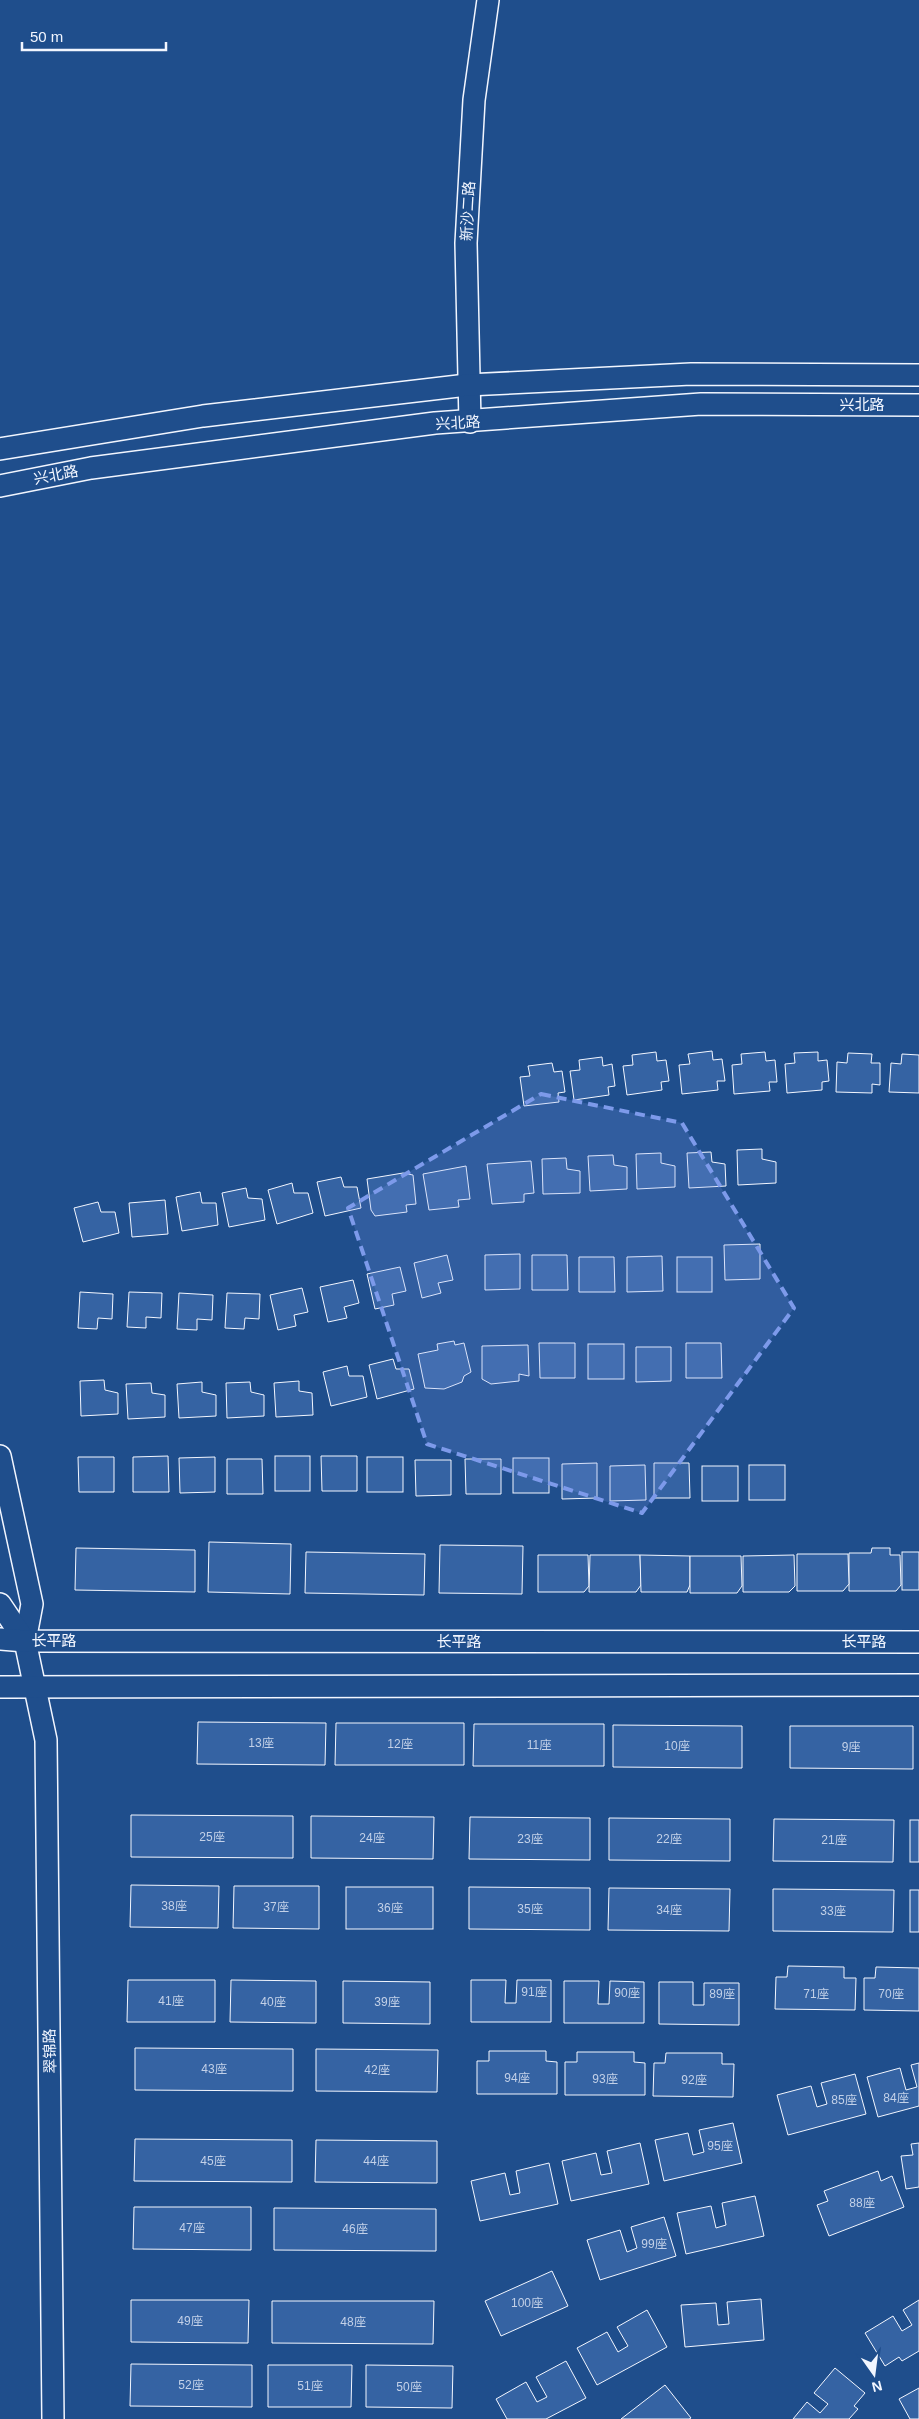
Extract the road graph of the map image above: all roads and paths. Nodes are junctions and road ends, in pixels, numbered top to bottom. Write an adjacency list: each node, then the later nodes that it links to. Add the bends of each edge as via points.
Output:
1 (488, 0): 3 (street, 新沙二路, via 474,100 466,233)
2 (919, 375): 3 (street, 兴北路, via 691,374)
3 (467, 386): 5 (street, 新沙二路); 6 (street, 兴北路, via 203,416)
4 (919, 405): 5 (street, 兴北路, via 701,404)
5 (470, 422): 7 (street, 兴北路, via 435,423 91,468)
6 (0, 449)
7 (0, 486)
8 (0, 1456): 11 (street, via 32,1604)
9 (0, 1604): 11 (street)
10 (0, 1640): 11 (street, 长平路)
11 (25, 1641): 12 (street, 长平路); 13 (street, 翠锦路)
12 (919, 1642)
13 (36, 1685): 14 (street); 15 (street); 16 (street, 翠锦路, via 46,1740)
14 (919, 1685)
15 (0, 1686)
16 (53, 2419)

